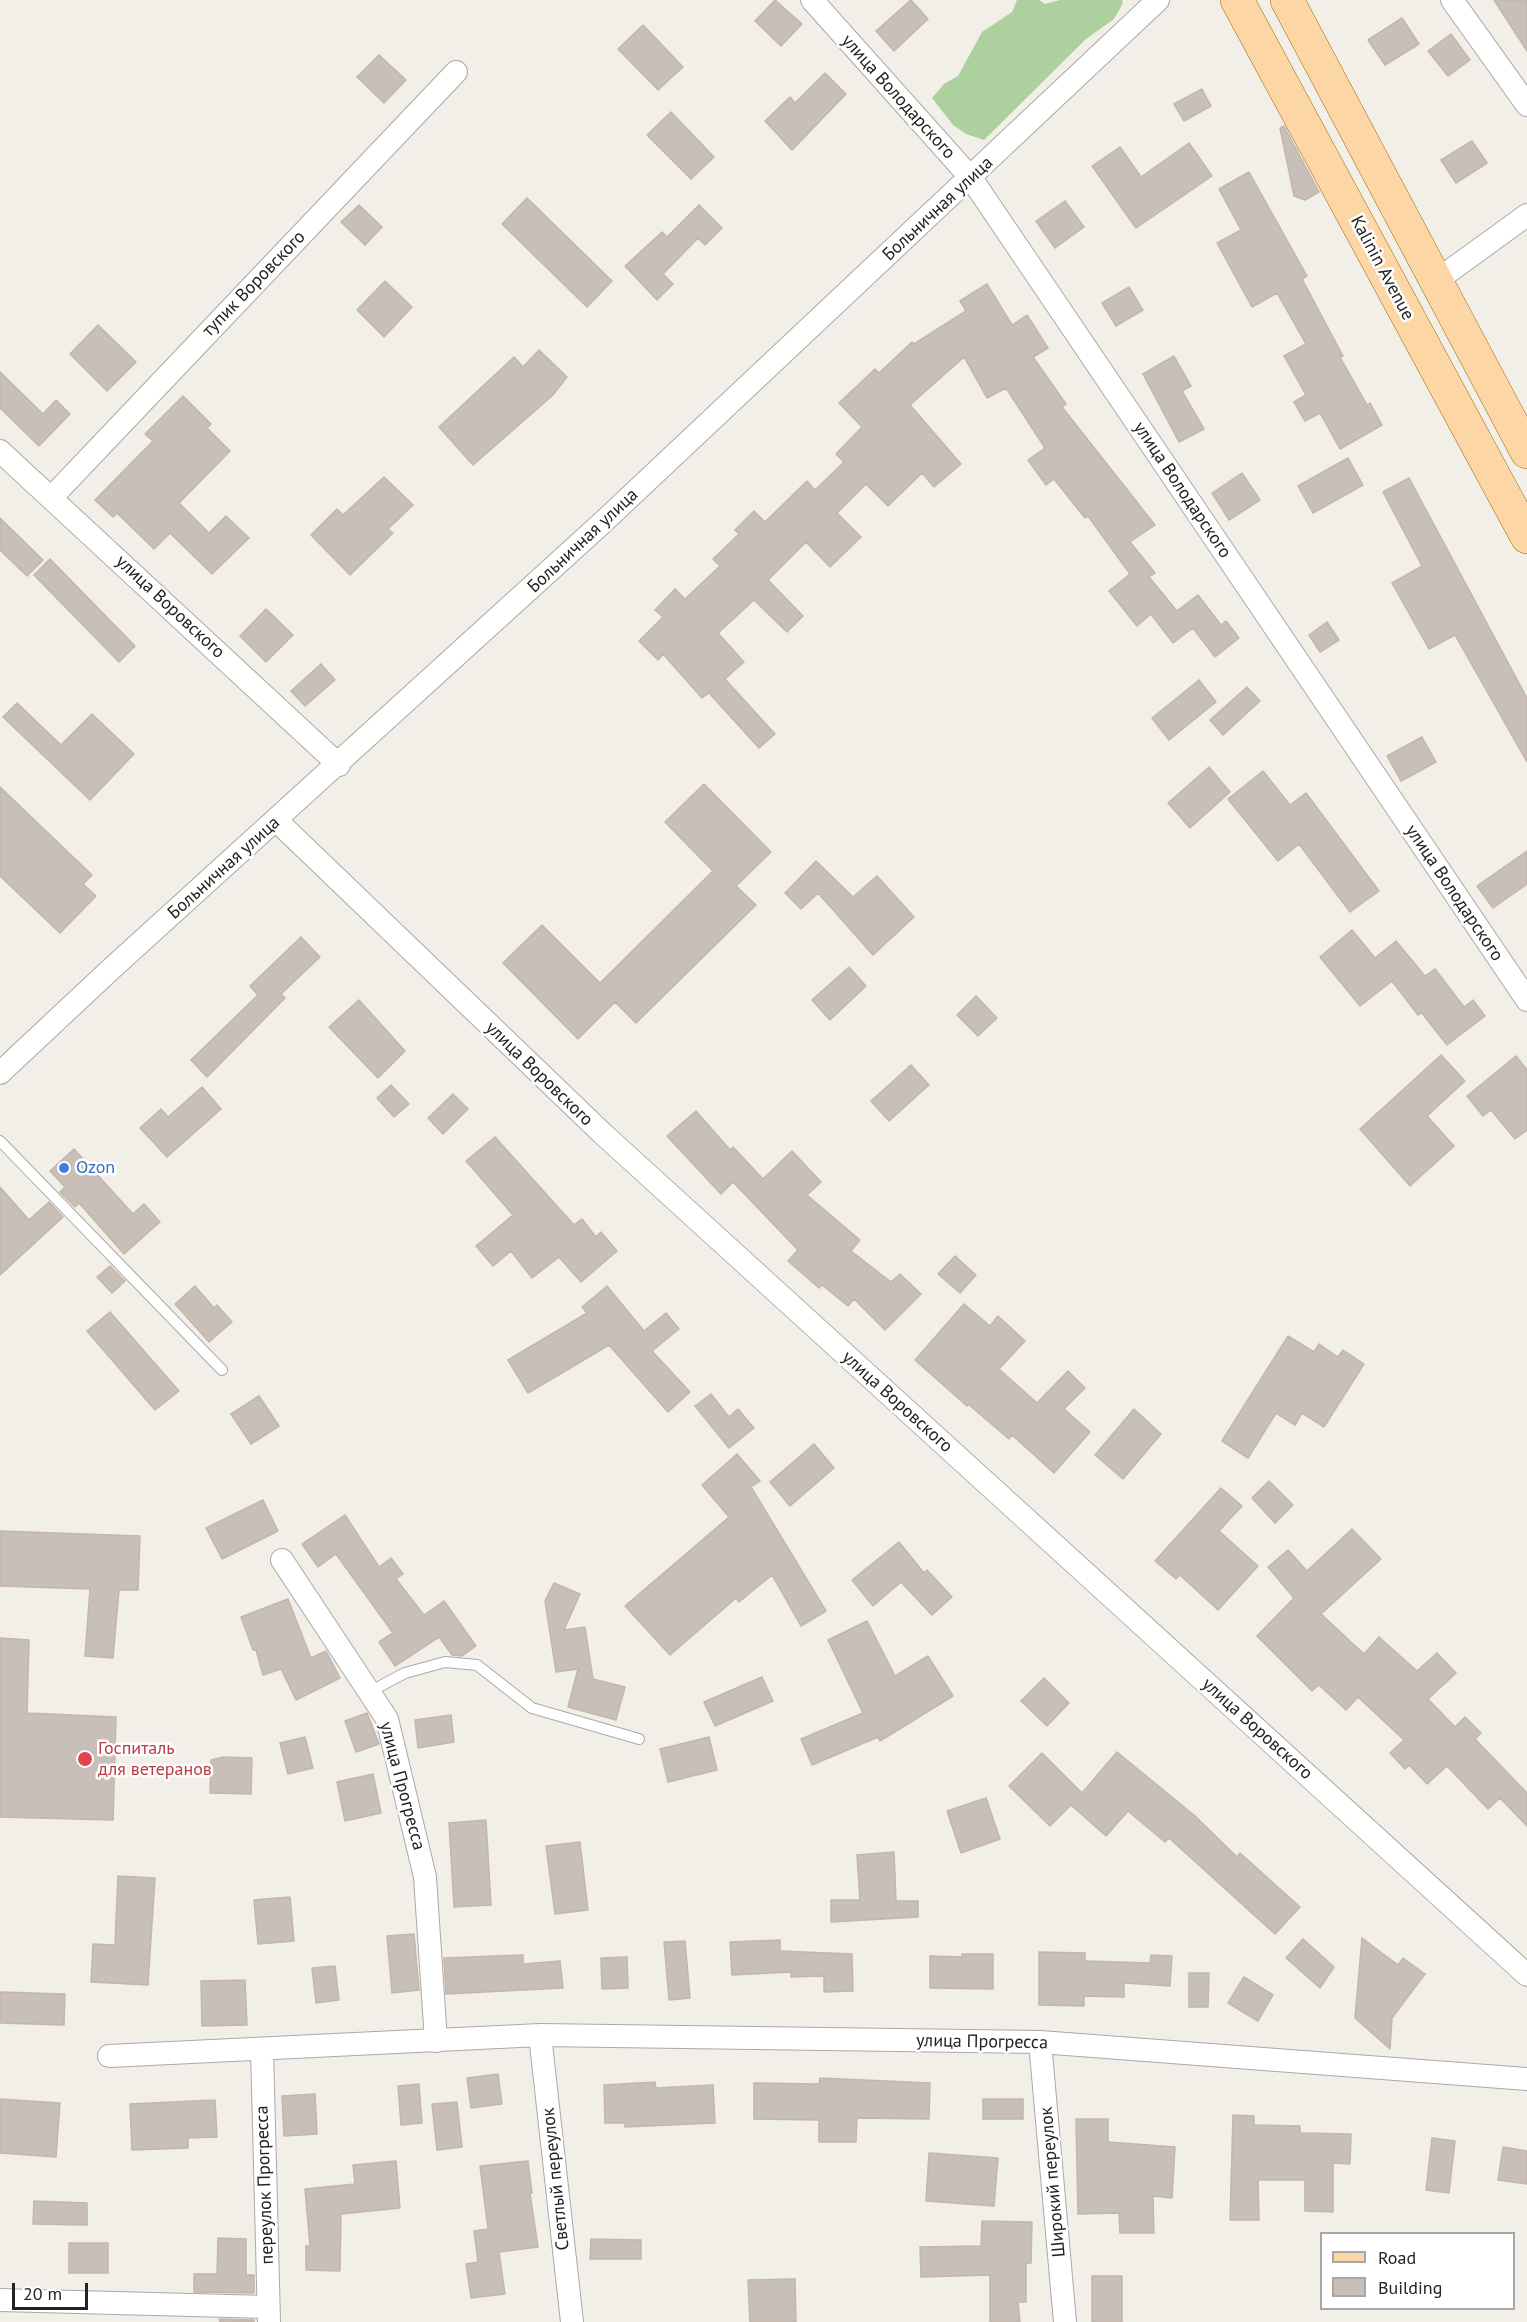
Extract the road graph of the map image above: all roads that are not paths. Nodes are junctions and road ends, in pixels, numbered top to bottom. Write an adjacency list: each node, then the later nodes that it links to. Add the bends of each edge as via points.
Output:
1 (812, 0): 8 (street, улица Володарского)
2 (1158, 0): 8 (street, Больничная улица)
3 (1237, 0): 14 (main road, Kalinin Avenue)
4 (1287, 0): 10 (main road)
5 (1452, 0): 7 (street)
6 (456, 72): 13 (street, тупик Воровского)
7 (1527, 105)
8 (971, 178): 15 (street, Больничная улица); 17 (street, улица Володарского)
9 (1527, 215): 10 (street)
10 (1436, 281): 12 (main road)
11 (0, 451): 13 (street, улица Воровского)
12 (1527, 452)
13 (52, 497): 15 (street, улица Воровского)
14 (1527, 537)
15 (339, 765): 16 (street, Больничная улица)
16 (277, 821): 18 (street, Больничная улица); 24 (street, улица Воровского, via 602,1133)
17 (1527, 1000)
18 (0, 1073)
19 (0, 1141): 20 (lane)
20 (222, 1370)
21 (282, 1560): 22 (street, улица Прогресса)
22 (369, 1692): 23 (lane, via 405,1673 445,1662 477,1665 532,1708); 26 (street, улица Прогресса, via 387,1719 425,1877)
23 (639, 1739)
24 (1527, 1974)
25 (540, 2036): 26 (street, улица Прогресса); 27 (street, улица Прогресса); 33 (street, Светлый переулок)
26 (436, 2041): 28 (street, улица Прогресса)
27 (1040, 2042): 30 (street, улица Прогресса); 34 (street, Широкий переулок)
28 (262, 2049): 29 (street, улица Прогресса); 32 (street, переулок Прогресса)
29 (109, 2056)
30 (1527, 2079)
31 (0, 2300): 32 (street)
32 (268, 2315)
33 (572, 2322)
34 (1065, 2322)

